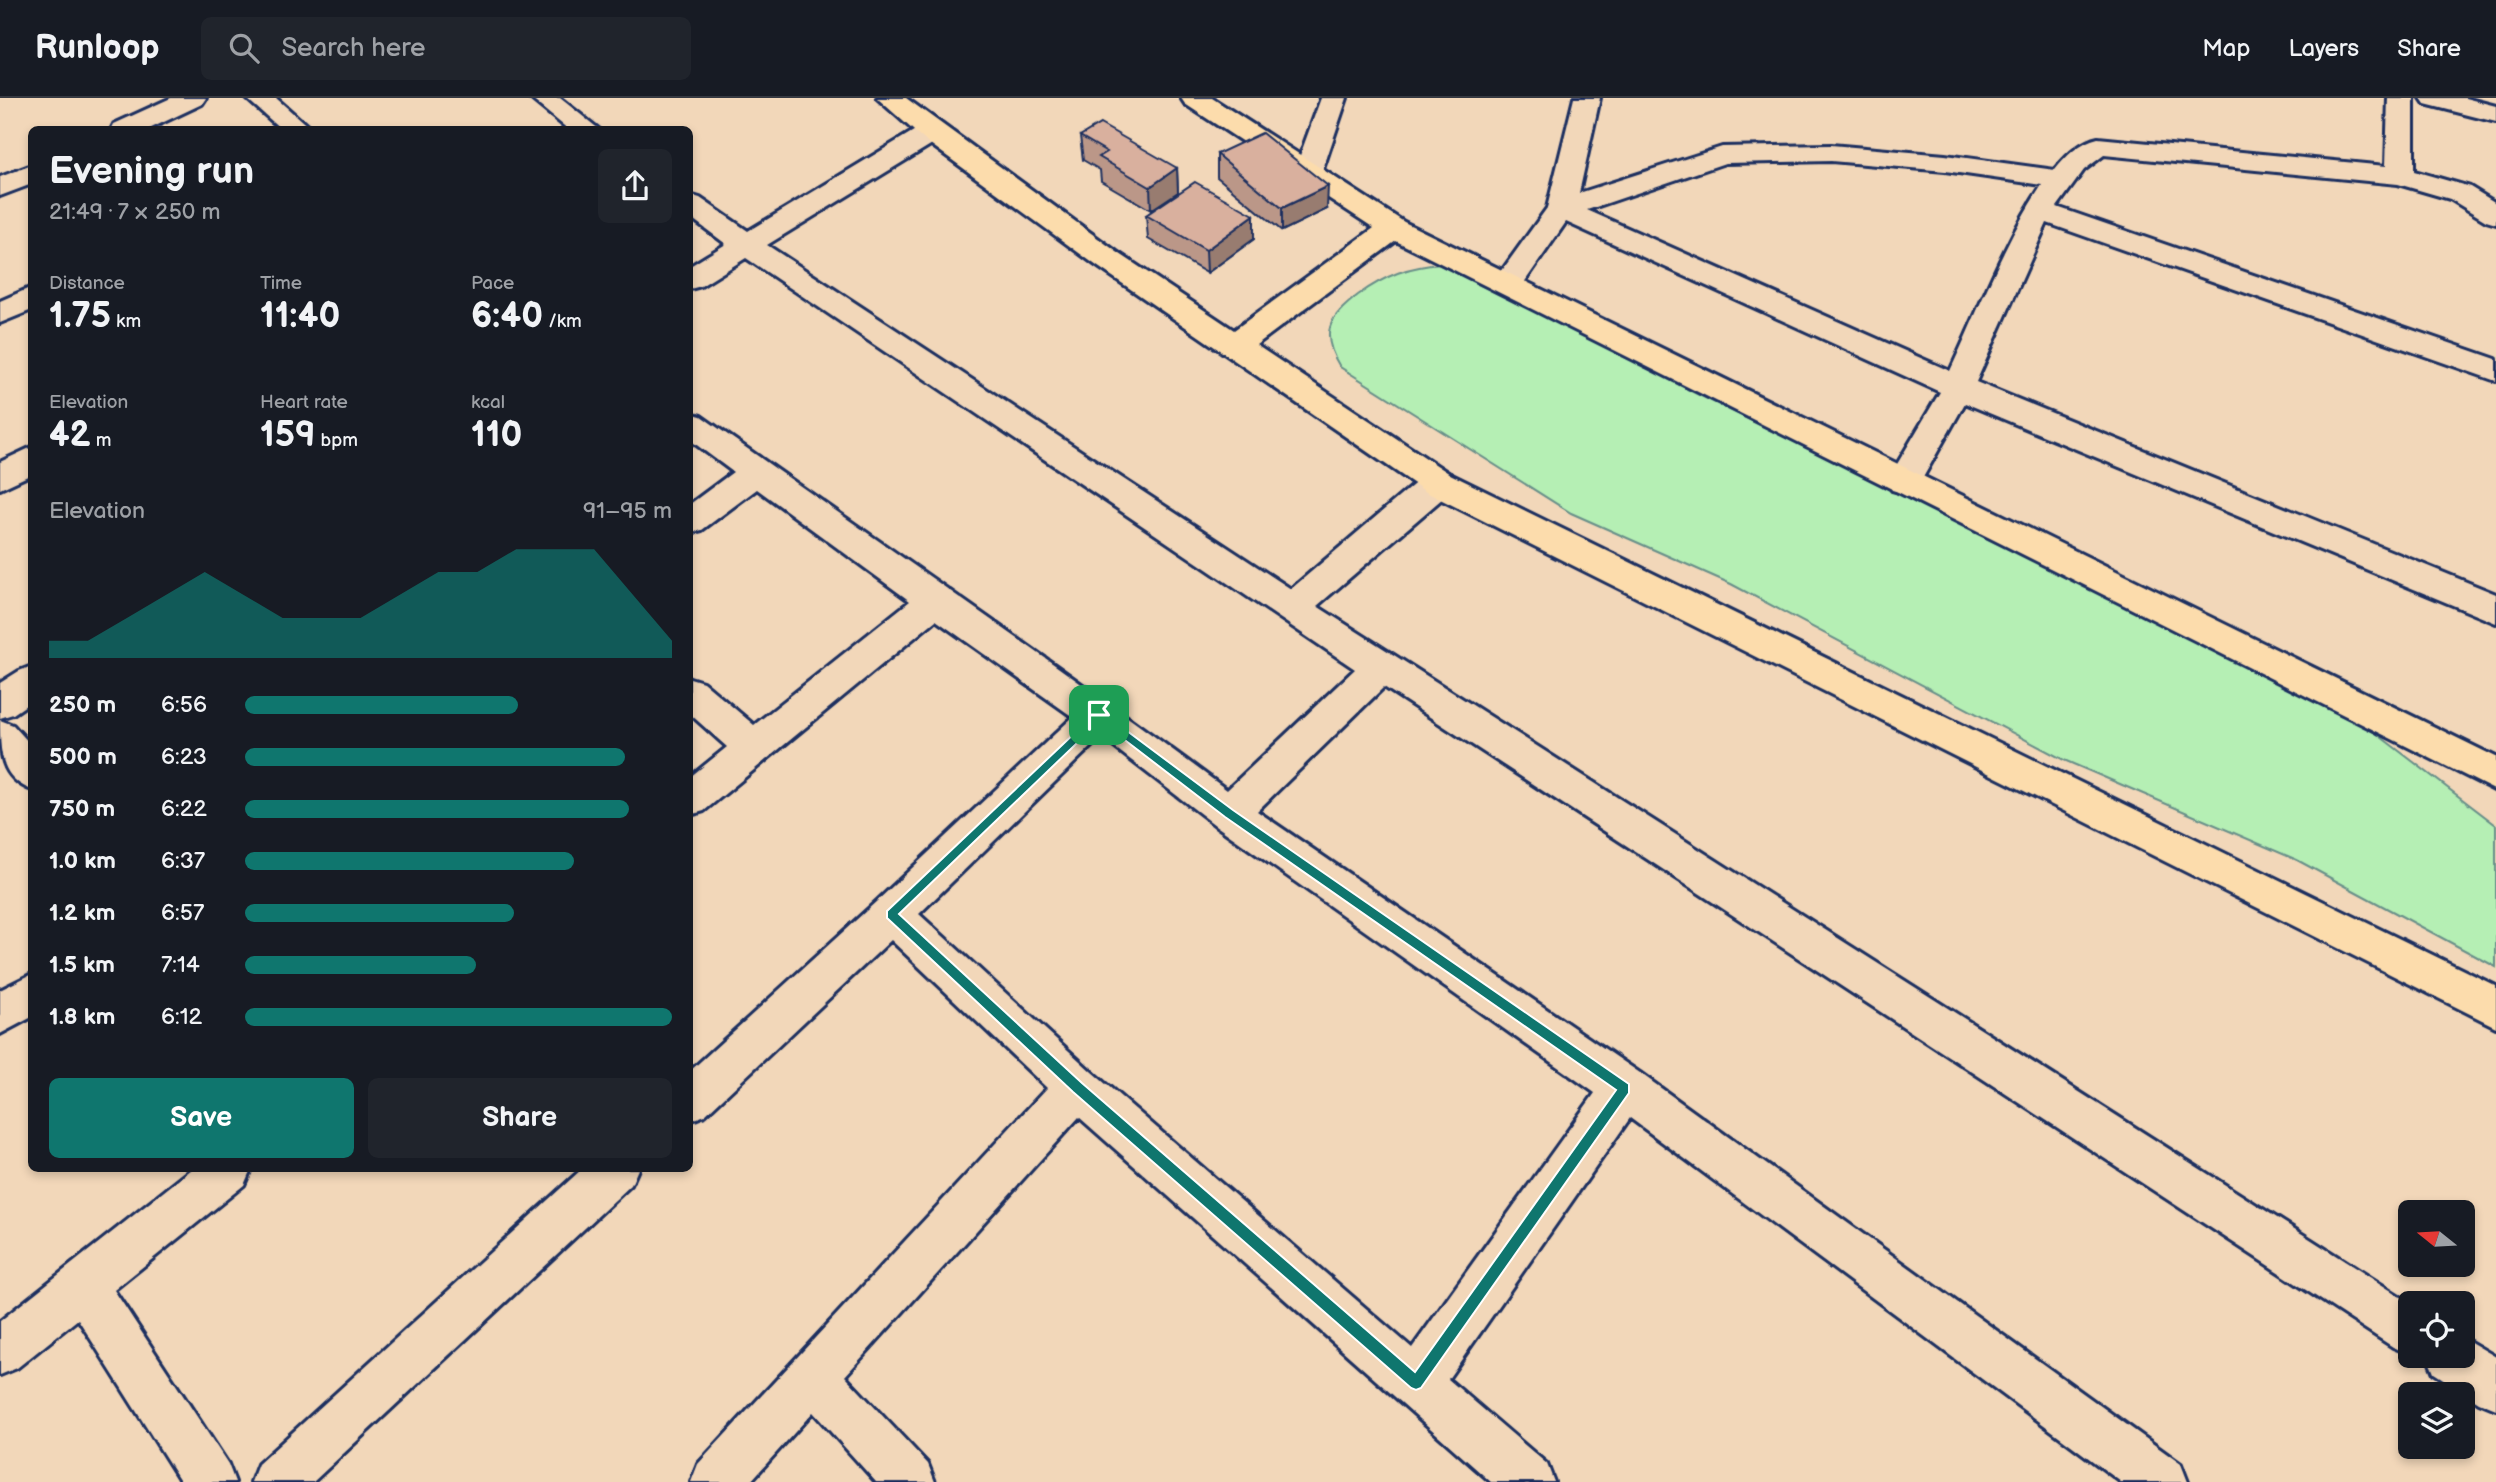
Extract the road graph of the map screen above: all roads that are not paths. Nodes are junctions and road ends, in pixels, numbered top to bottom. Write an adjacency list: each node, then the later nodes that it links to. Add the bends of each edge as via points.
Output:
1 (193, 98): 11 (street)
2 (259, 98): 12 (street)
3 (543, 98): 13 (street)
4 (890, 98): 14 (highway)
5 (1194, 98): 15 (highway)
6 (1334, 98): 15 (street)
7 (1587, 98): 21 (street)
8 (2402, 98): 17 (street)
9 (2434, 98): 10 (street)
10 (2496, 114)
11 (133, 126)
12 (294, 126)
13 (582, 126)
14 (932, 132): 25 (street); 30 (highway)
15 (1308, 172): 24 (highway)
16 (28, 175): 19 (street)
17 (2400, 176): 18 (street, via 2098,146 2081,155); 23 (street, via 2460,193)
18 (2060, 179): 21 (street, via 1933,162 1760,152 1722,155); 22 (street)
19 (0, 187)
20 (693, 206): 25 (street)
21 (1562, 209): 27 (street); 32 (street)
22 (2038, 210): 31 (street); 32 (street)
23 (2496, 215)
24 (1394, 229): 27 (highway); 30 (highway)
25 (746, 244): 26 (street); 41 (street)
26 (693, 277)
27 (1508, 283): 37 (highway)
28 (28, 300): 29 (street)
29 (0, 313)
30 (1235, 345): 38 (highway)
31 (2496, 370)
32 (1958, 387): 37 (street); 42 (street)
33 (693, 426): 35 (street)
34 (28, 461): 36 (street)
35 (758, 471): 39 (street); 40 (street)
36 (0, 477)
37 (1904, 481): 51 (highway)
38 (1438, 483): 41 (street); 56 (highway)
39 (693, 519)
40 (934, 601): 47 (street); 49 (street)
41 (1292, 608): 43 (street)
42 (2496, 609)
43 (1381, 667): 53 (street); 64 (street)
44 (28, 684): 46 (street)
45 (693, 696): 49 (street)
46 (0, 703)
47 (1099, 715): 53 (street); 54 (street)
48 (0, 736): 50 (street)
49 (754, 747): 52 (street)
50 (28, 769)
51 (2496, 775)
52 (693, 797)
53 (1229, 813): 59 (street)
54 (891, 914): 58 (street); 60 (street)
55 (28, 996): 57 (street)
56 (2496, 1007)
57 (0, 1014)
58 (1077, 1087): 67 (street); 68 (street)
59 (1625, 1088): 68 (street); 75 (street)
60 (693, 1097)
61 (224, 1172): 63 (street)
62 (612, 1172): 71 (street)
63 (83, 1285): 65 (street); 70 (street)
64 (2398, 1322)
65 (0, 1351)
66 (2470, 1368): 69 (street)
67 (814, 1378): 72 (street); 73 (street)
68 (1416, 1383): 74 (street)
69 (2496, 1385)
70 (210, 1482)
71 (276, 1482)
72 (716, 1482)
73 (910, 1482)
74 (1529, 1482)
75 (2162, 1482)

